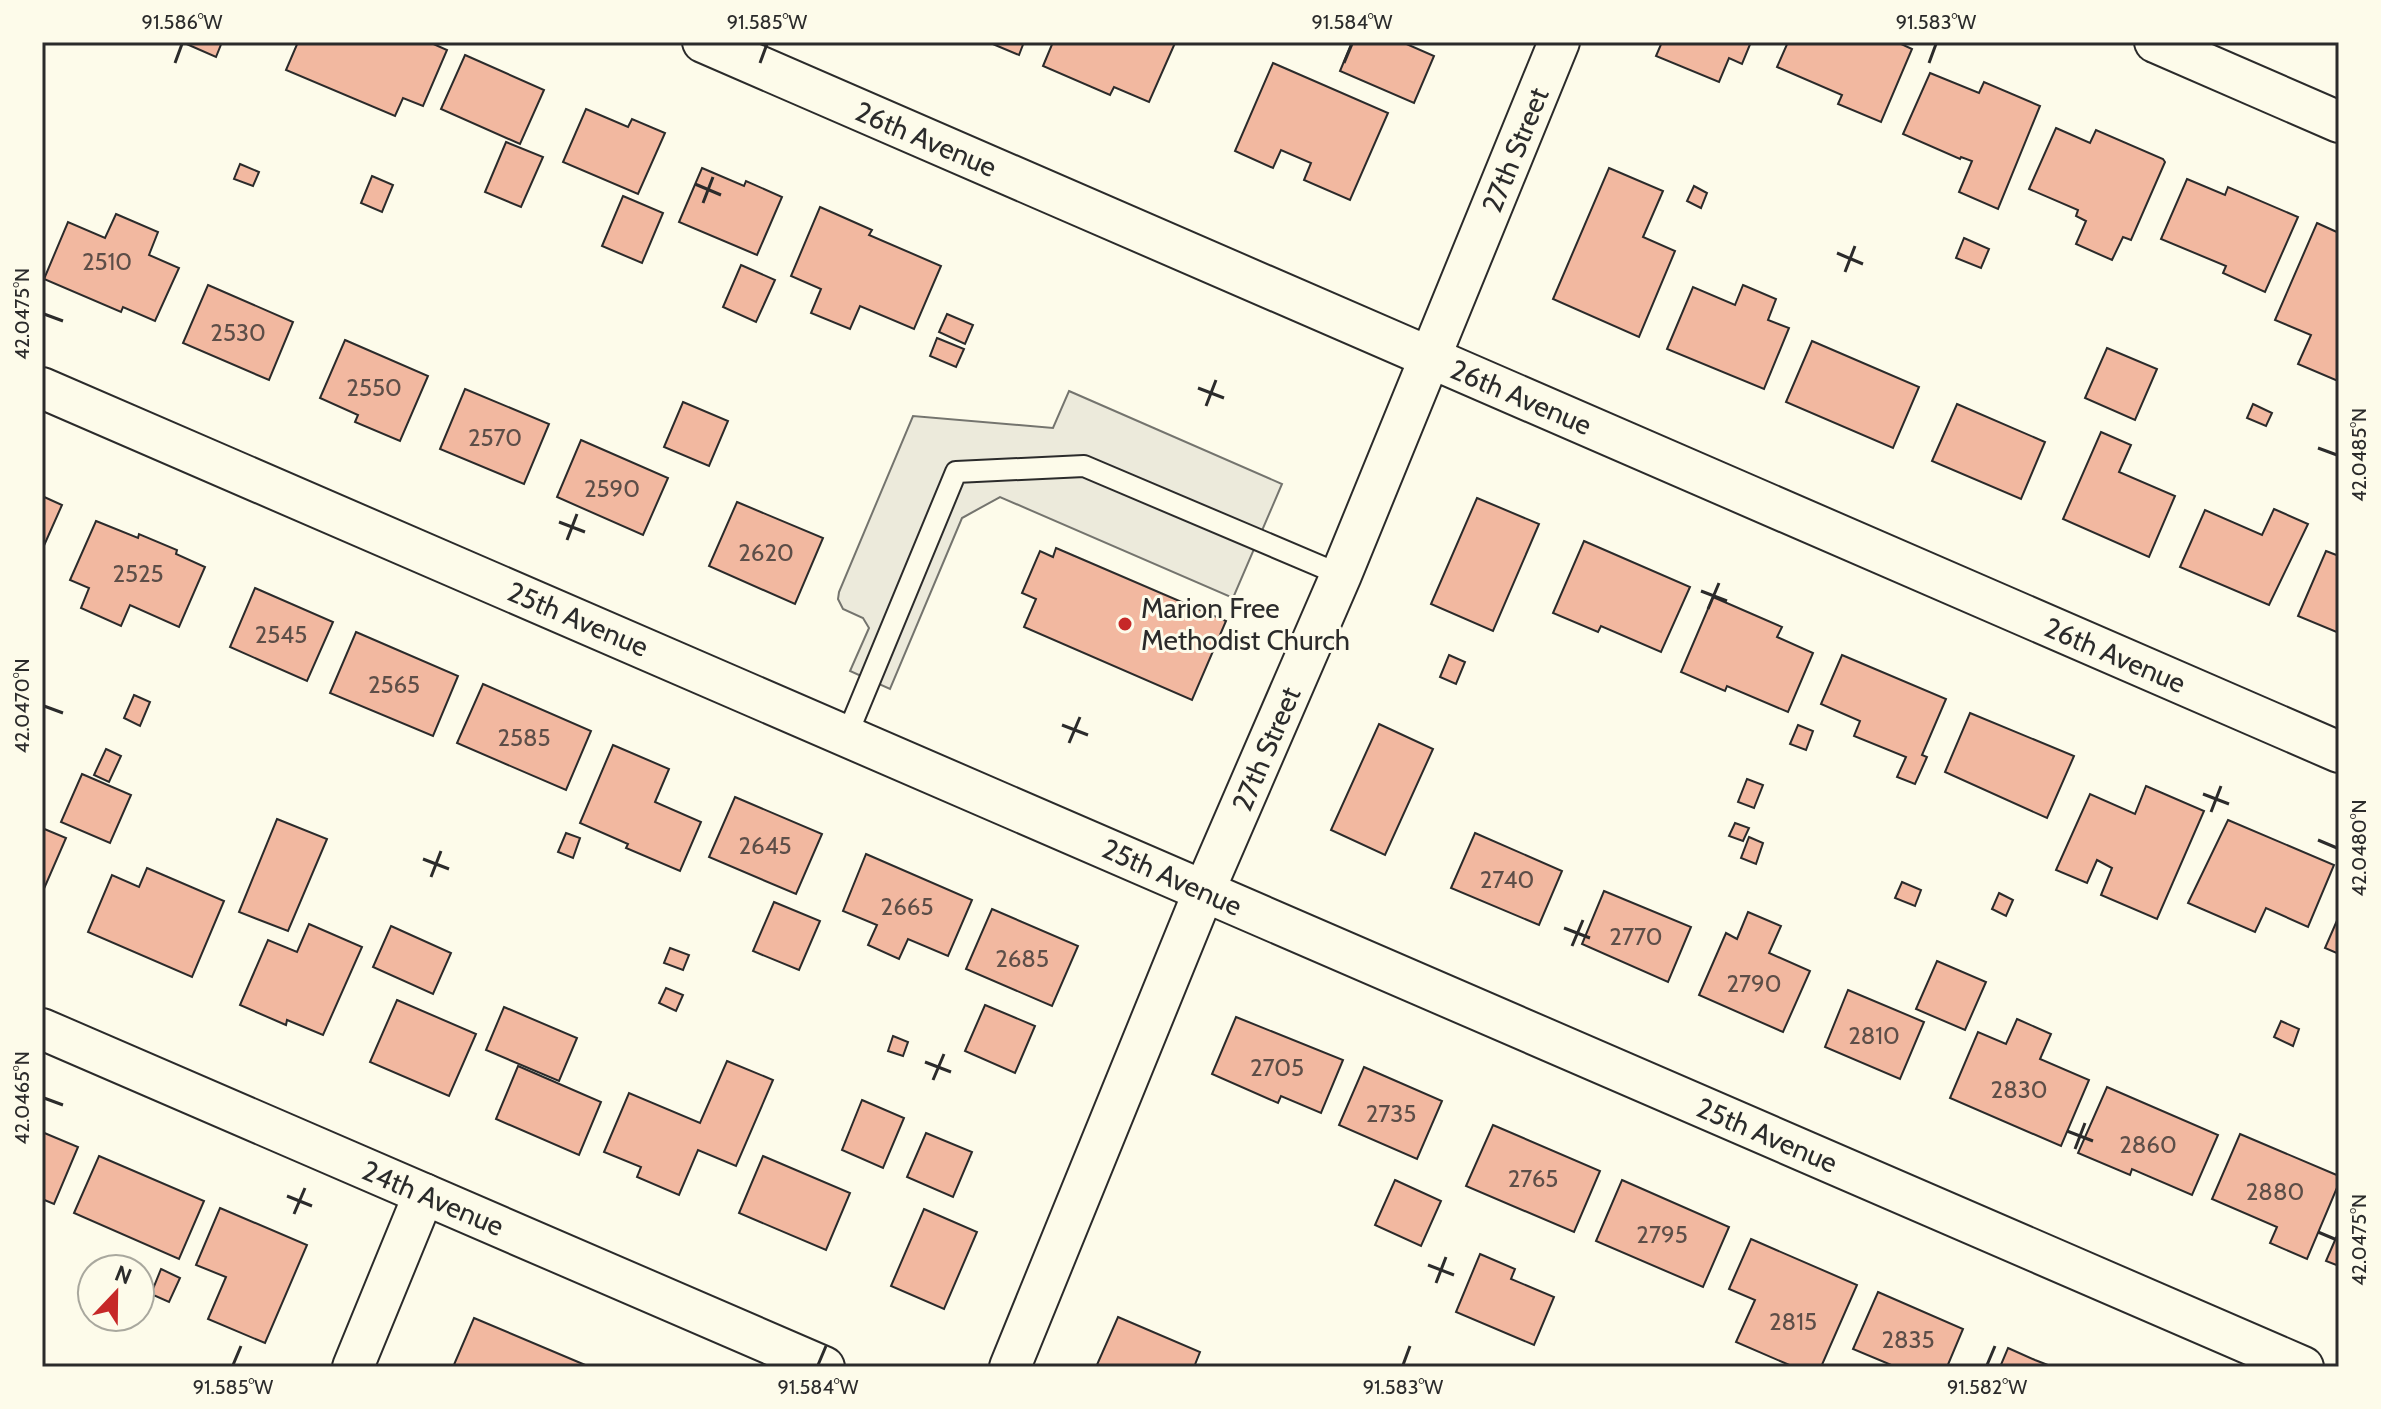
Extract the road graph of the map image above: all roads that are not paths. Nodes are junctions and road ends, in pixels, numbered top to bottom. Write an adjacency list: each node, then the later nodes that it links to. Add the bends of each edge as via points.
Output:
1 (703, 42): 5 (street, 26th Avenue)
2 (1559, 42): 5 (street, 27th Street)
3 (2155, 42): 4 (street)
4 (2339, 122)
5 (1430, 357): 7 (street, 27th Street); 9 (street, 26th Avenue)
6 (42, 388): 8 (street, 25th Avenue)
7 (1341, 575): 8 (lane, via 1084,466 956,472); 10 (street, 27th Street)
8 (847, 735): 10 (street, 25th Avenue)
9 (2339, 752)
10 (1204, 891): 15 (street, 27th Street); 16 (street, 25th Avenue)
11 (42, 1029): 12 (street, 24th Avenue)
12 (424, 1194): 13 (street); 14 (street, 24th Avenue)
13 (353, 1367)
14 (824, 1367)
15 (1010, 1367)
16 (2303, 1367)

